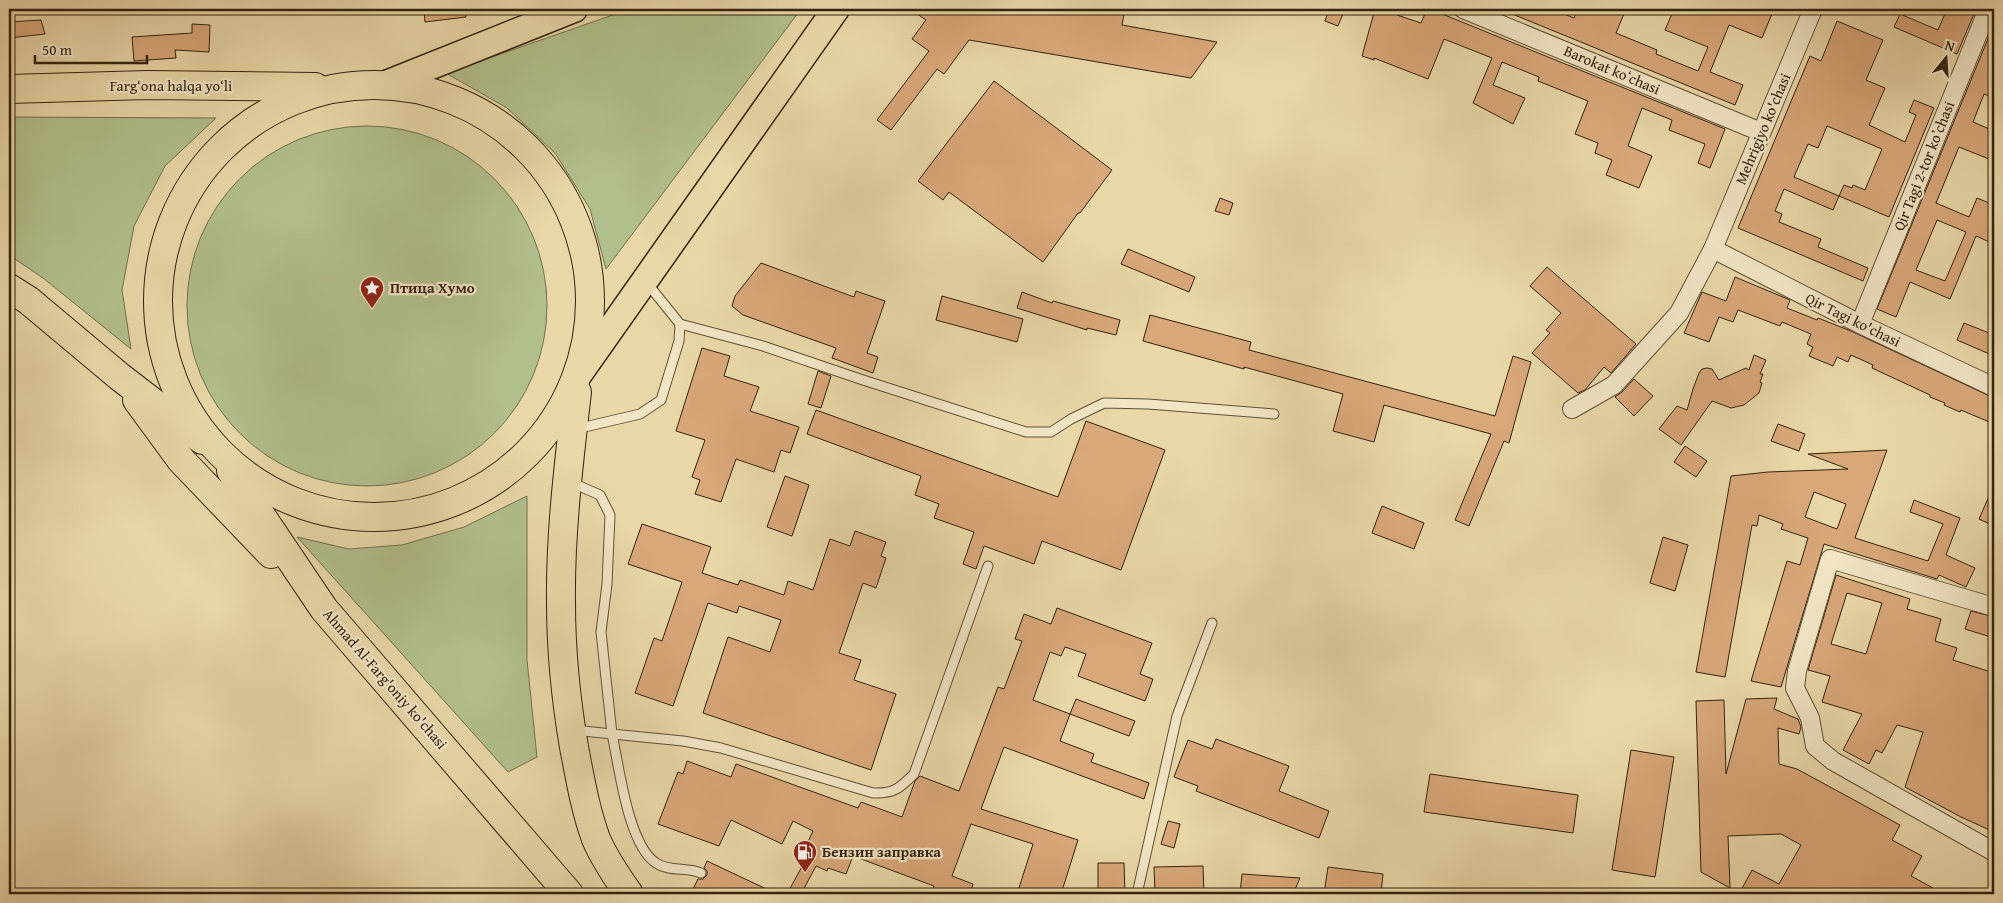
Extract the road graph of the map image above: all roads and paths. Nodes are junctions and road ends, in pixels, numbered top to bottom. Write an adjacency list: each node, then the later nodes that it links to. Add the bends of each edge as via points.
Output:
1 (574, 9): 6 (main road)
2 (836, 9): 11 (main road)
3 (1463, 9): 9 (street, Barokat koʻchasi)
4 (1813, 9): 9 (street, Mehrigiyo ko'chasi)
5 (1988, 9): 14 (street, Qir Tagi 2-tor koʼchasi)
6 (386, 84): 7 (highway); 15 (highway, via 443,95 495,120 538,158 570,206 588,260 591,318)
7 (334, 87): 8 (highway, Farg‘ona halqa yo‘li, via 147,85); 21 (highway, Ahmad Al-Farg'oniy ko'chasi, via 272,108 219,147 180,200 159,262 157,327 164,358 176,388)
8 (9, 89)
9 (1761, 132): 10 (street, Mehrigiyo ko'chasi)
10 (1713, 249): 14 (street, Qir Tagi ko'chasi); 18 (street, Mehrigiyo ko'chasi, via 1679,313 1614,385)
11 (645, 280): 13 (lane); 15 (main road)
12 (9, 288): 16 (highway, via 28,300)
13 (680, 324): 19 (lane, via 764,346 1026,432 1051,432 1104,403); 20 (lane, via 679,341 660,400 640,414)
14 (1860, 324): 17 (street, Qir Tagi ko'chasi)
15 (579, 374): 20 (highway); 21 (highway, via 554,424 516,466 469,497 416,514 359,518 304,507 253,482)
16 (120, 377): 21 (highway); 25 (highway, via 181,460)
17 (1994, 387)
18 (1572, 409)
19 (1274, 414)
20 (573, 429): 22 (highway)
21 (217, 451): 25 (highway, Ahmad Al-Farg'oniy ko'chasi)
22 (567, 481): 27 (highway, via 560,604); 28 (lane, via 600,495 610,515 601,632)
23 (988, 566): 28 (lane, via 914,774 901,787 887,794 873,793 722,748)
24 (1994, 607): 29 (street, via 1830,559 1796,671 1795,688 1810,718 1815,746 1834,761)
25 (324, 609): 31 (highway, Ahmad Al-Farg'oniy ko'chasi)
26 (1212, 623): 33 (lane, via 1177,716)
27 (571, 730): 28 (lane); 32 (highway, via 584,802 597,841)
28 (612, 734): 30 (lane, via 632,825 646,854 658,865)
29 (1994, 852)
30 (701, 873)
31 (569, 894)
32 (629, 894)
33 (1137, 894)

